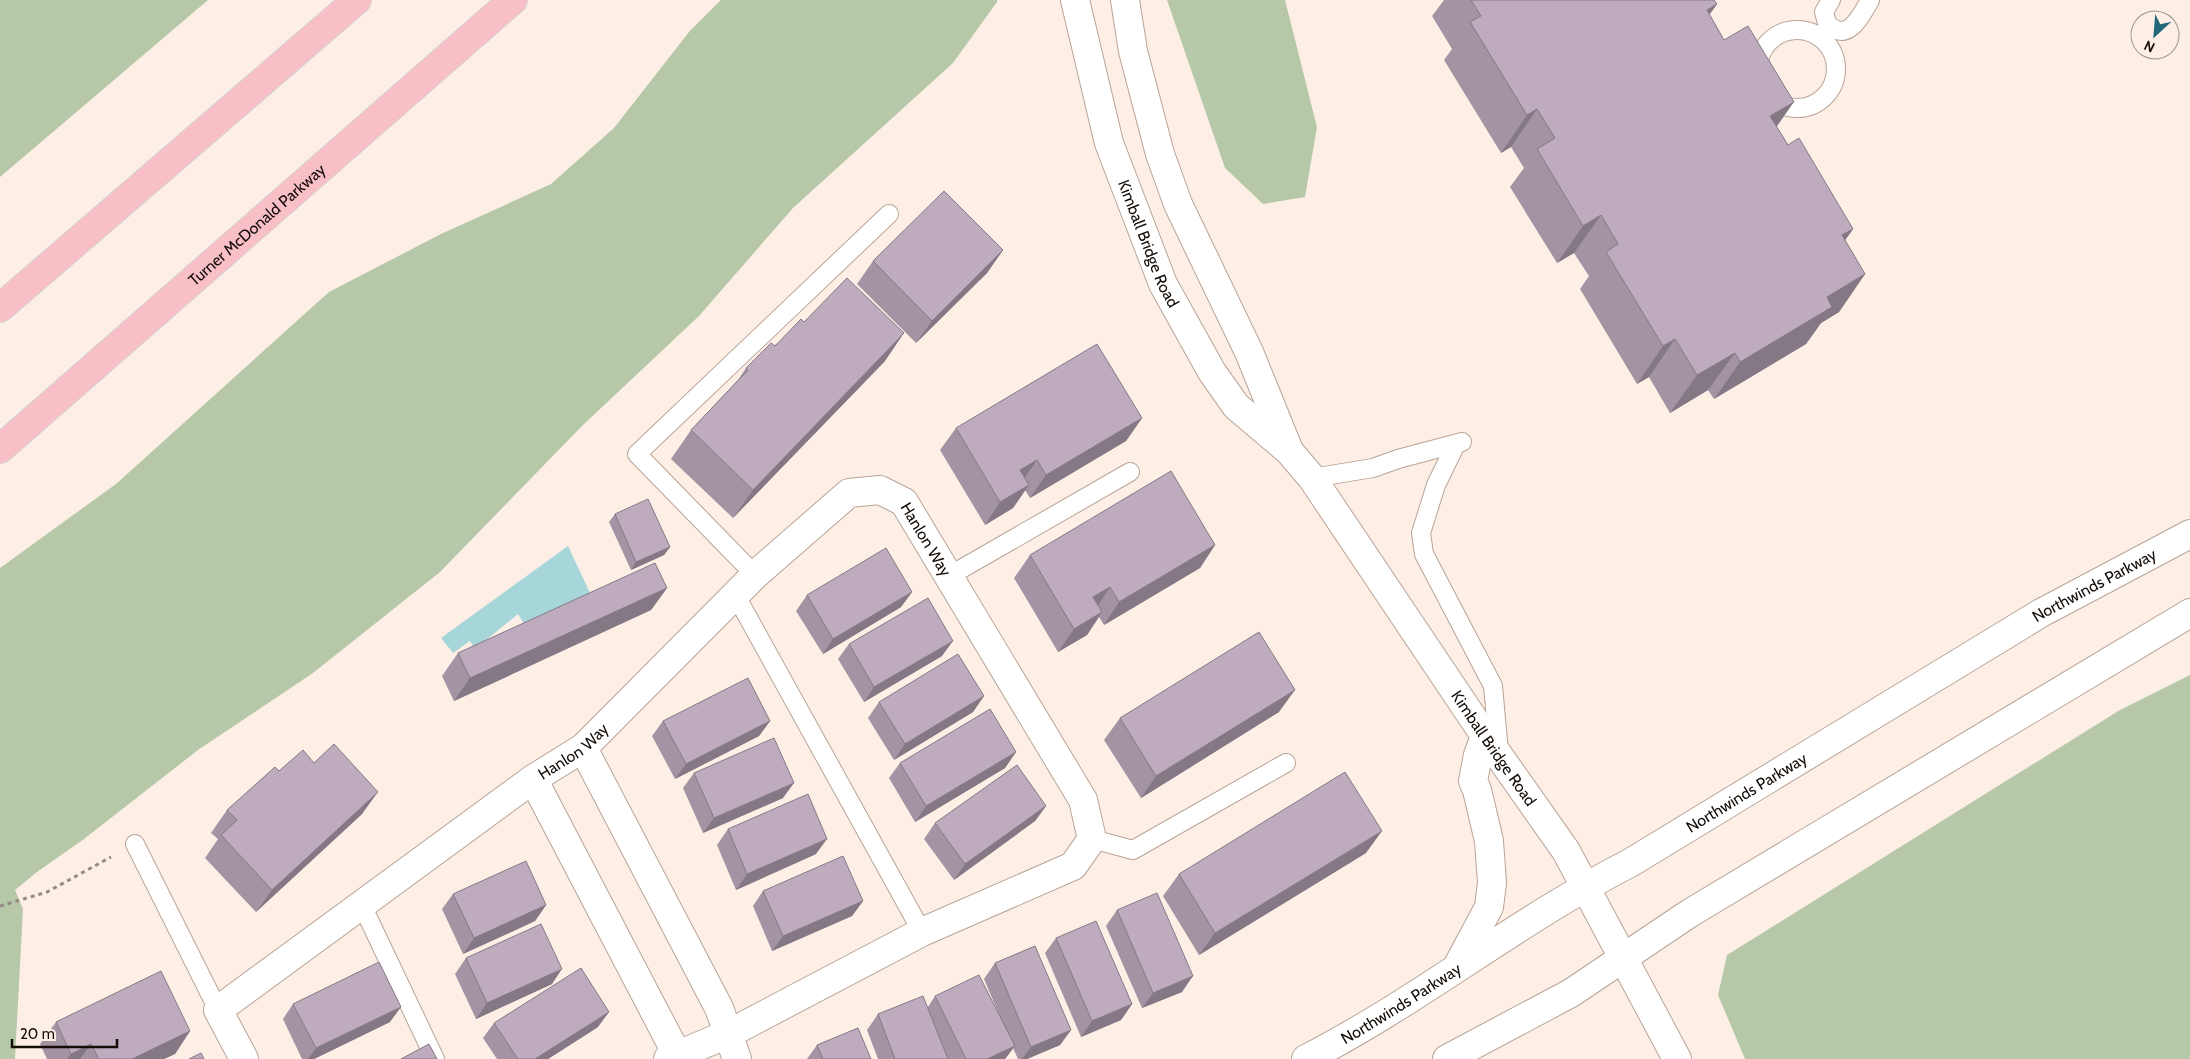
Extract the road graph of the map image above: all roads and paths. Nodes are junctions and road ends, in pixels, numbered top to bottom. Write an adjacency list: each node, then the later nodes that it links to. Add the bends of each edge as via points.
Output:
1 (357, 0): 9 (highway)
2 (513, 0): 10 (highway, Turner McDonald Parkway)
3 (1075, 0): 11 (street, Kimball Bridge Road, via 1109,143 1163,284 1212,372 1236,406)
4 (1125, 0): 11 (street, Kimball Bridge Road, via 1133,51 1160,154 1178,204 1249,352)
5 (1831, 0): 7 (lane, via 1824,12)
6 (1870, 0): 7 (lane, via 1849,30)
7 (1827, 34): 7 (lane, via 1790,29 1766,43 1757,68 1766,94 1777,103 1797,108 1817,103 1828,94 1837,69)
8 (889, 214): 15 (lane, via 637,454)
9 (0, 308)
10 (0, 449)
11 (1289, 452): 13 (street, Kimball Bridge Road)
12 (1130, 472): 16 (lane)
13 (1312, 478): 19 (street, Kimball Bridge Road); 19 (lane, via 1374,468 1462,442 1436,485 1421,533 1424,554 1493,686)
14 (2190, 534): 25 (street, Northwinds Parkway, via 2041,613 1630,862)
15 (755, 576): 16 (street, Hanlon Way, via 849,493 880,490 904,502); 17 (street, Hanlon Way)
16 (949, 576): 23 (street, Hanlon Way, via 1083,800)
17 (735, 594): 20 (street, Hanlon Way); 28 (lane)
18 (2190, 613): 29 (street, via 1690,913)
19 (1492, 746): 25 (street, Kimball Bridge Road, via 1566,851); 30 (street, via 1478,755 1473,781 1478,790 1489,841 1490,906)
20 (583, 748): 22 (street, Hanlon Way); 32 (street, via 720,1008)
21 (1286, 764): 23 (lane, via 1133,850)
22 (533, 779): 26 (street, Hanlon Way); 33 (street, via 672,1045)
23 (1092, 839): 28 (street, via 1072,866)
24 (135, 844): 27 (path, via 47,892); 31 (lane)
25 (1584, 886): 29 (street, Kimball Bridge Road); 30 (street, Northwinds Parkway)
26 (362, 905): 31 (street, Hanlon Way); 35 (lane)
27 (0, 906)
28 (922, 932): 32 (street)
29 (1623, 959): 37 (street, via 1571,993); 38 (street, Kimball Bridge Road)
30 (1456, 968): 36 (street, Northwinds Parkway, via 1349,1037)
31 (218, 1010): 34 (street)
32 (732, 1046): 33 (street)
33 (673, 1058)
34 (244, 1059)
35 (436, 1059)
36 (1306, 1059)
37 (1447, 1059)
38 (1677, 1059)

